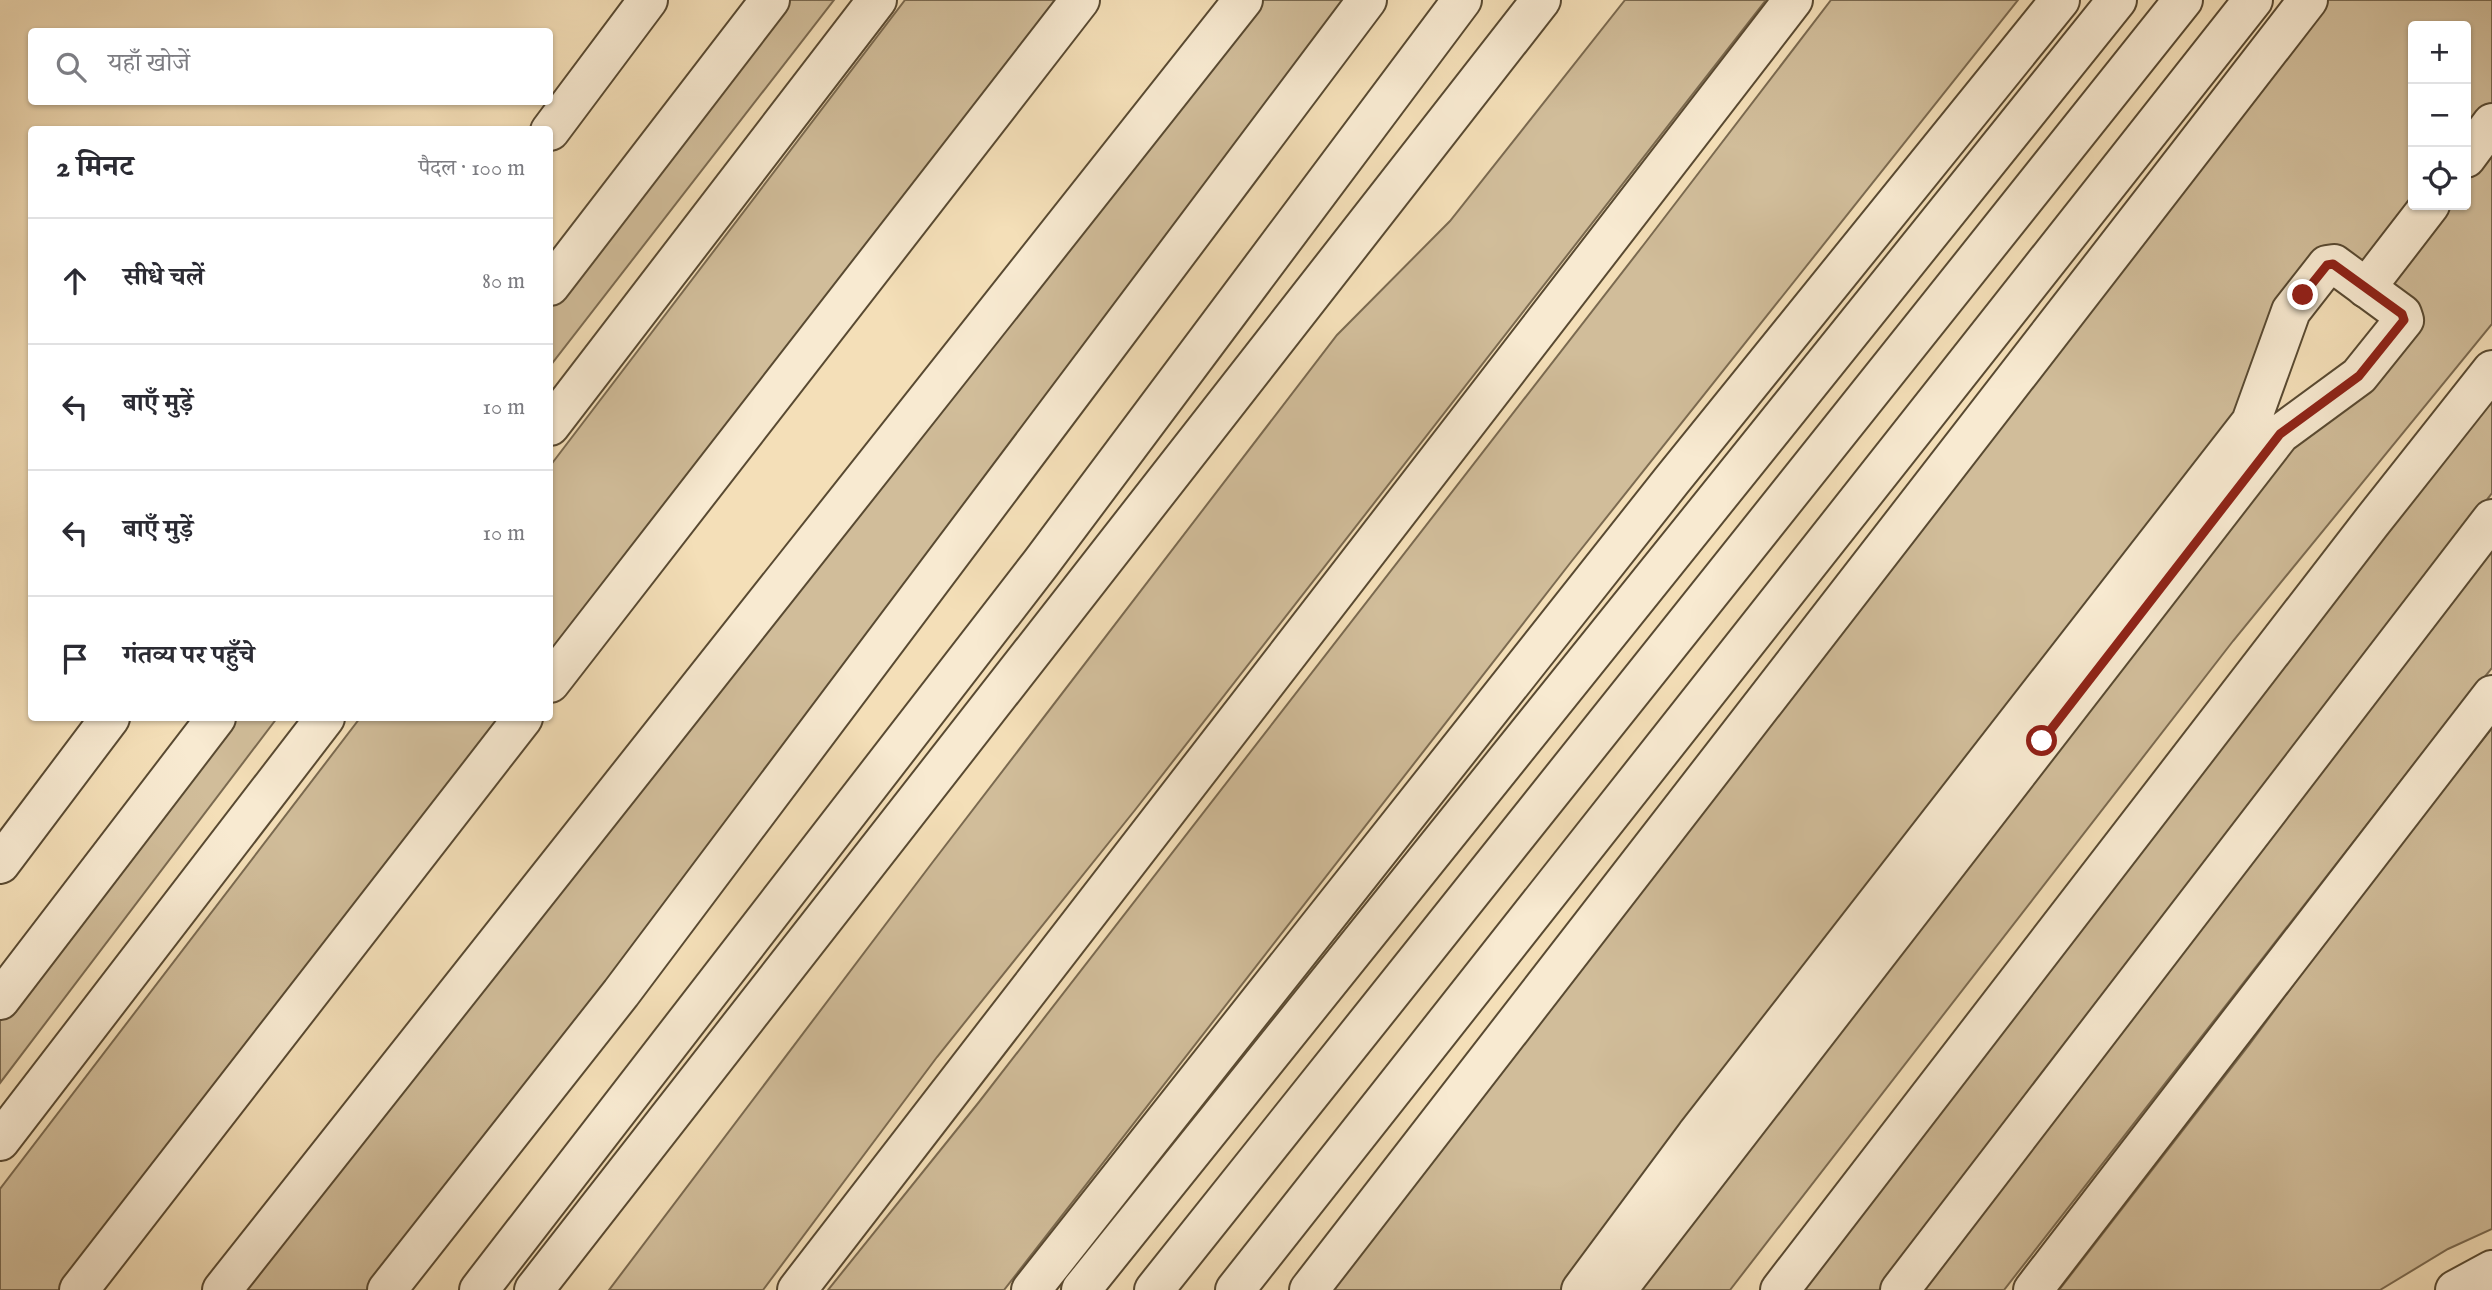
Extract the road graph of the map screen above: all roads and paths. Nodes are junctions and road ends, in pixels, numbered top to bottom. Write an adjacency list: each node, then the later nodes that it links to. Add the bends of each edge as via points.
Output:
1 (648, 0): 16 (street)
2 (771, 0): 19 (street)
3 (877, 0): 22 (street)
4 (1080, 0): 24 (street)
5 (1243, 0): 35 (street)
6 (1367, 0): 36 (street, via 621,993)
7 (1462, 0): 37 (street, via 1041,563)
8 (1541, 0): 38 (street)
9 (1793, 0): 39 (street)
10 (2060, 0): 40 (street, via 1672,480)
11 (2117, 0): 41 (street)
12 (2183, 0): 42 (street)
13 (2253, 0): 43 (street)
14 (2308, 0): 44 (street)
15 (2492, 123): 17 (street)
16 (553, 127)
17 (2471, 151)
18 (2426, 210): 20 (street)
19 (553, 282)
20 (2366, 288): 45 (street, via 2330,263 2291,311 2251,422 1696,1135); 46 (street, via 2404,320 2359,376 2280,434)
21 (2492, 370): 47 (street)
22 (553, 422)
23 (2492, 519): 48 (street)
24 (553, 680)
25 (2492, 695): 49 (street)
26 (108, 721): 30 (street)
27 (214, 721): 31 (street)
28 (323, 721): 32 (street)
29 (521, 721): 34 (street)
30 (0, 864)
31 (0, 1000)
32 (0, 1141)
33 (2492, 1270): 50 (street)
34 (79, 1290)
35 (222, 1290)
36 (387, 1290)
37 (479, 1290)
38 (534, 1290)
39 (797, 1290)
40 (1031, 1290)
41 (1081, 1290)
42 (1154, 1290)
43 (1235, 1290)
44 (1309, 1290)
45 (1581, 1290)
46 (1617, 1290)
47 (1780, 1290)
48 (1900, 1290)
49 (2033, 1290)
50 (2455, 1290)

